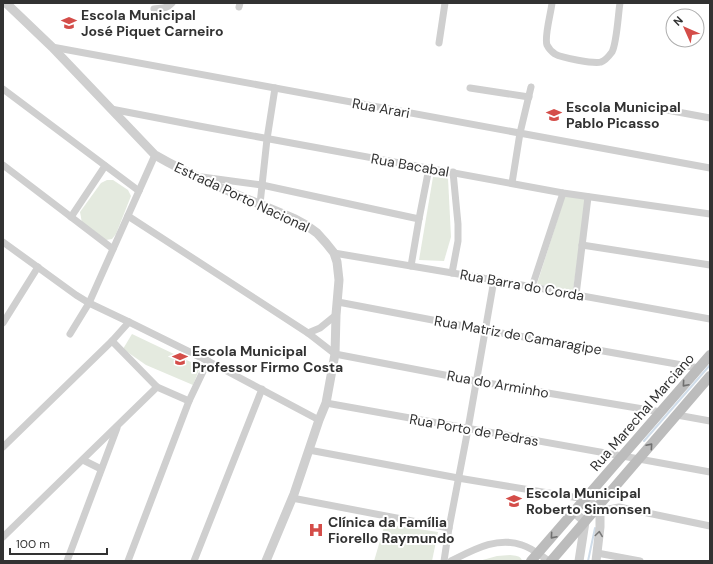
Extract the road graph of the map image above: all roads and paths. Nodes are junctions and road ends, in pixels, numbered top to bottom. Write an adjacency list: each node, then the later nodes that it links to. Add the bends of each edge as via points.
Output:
1 (6, 3): 8 (street, Estrada Porto Nacional)
2 (172, 3): 6 (street, via 166,8)
3 (446, 3): 7 (street)
4 (552, 3): 5 (street, via 546,43 549,50 560,56 594,63 602,62 612,51)
5 (620, 3)
6 (154, 8)
7 (439, 43)
8 (52, 47): 10 (street, Rua Arari); 14 (street, Estrada Porto Nacional)
9 (531, 87): 13 (street)
10 (275, 88): 17 (street, Rua Arari); 18 (street)
11 (470, 88): 13 (street)
12 (3, 89): 21 (street)
13 (528, 97): 17 (street)
14 (111, 109): 18 (street, Rua Bacabal); 19 (street, Estrada Porto Nacional)
15 (667, 110): 16 (street)
16 (710, 118)
17 (520, 133): 23 (street, Rua Arari); 26 (street)
18 (267, 139): 22 (street, Rua Bacabal); 27 (street)
19 (155, 155): 25 (street, Estrada Porto Nacional); 28 (street)
20 (3, 165): 34 (street)
21 (106, 166): 28 (street); 34 (street)
22 (429, 168): 24 (street, Rua Bacabal); 35 (street)
23 (710, 168)
24 (453, 172): 26 (street, Rua Bacabal); 43 (street, via 458,240)
25 (194, 176): 27 (street); 31 (street, Estrada Porto Nacional)
26 (512, 183): 29 (street, Rua Bacabal)
27 (262, 185): 31 (street); 35 (street)
28 (139, 191): 33 (street)
29 (563, 192): 30 (street, Rua Bacabal); 45 (street)
30 (588, 197): 32 (street, Rua Bacabal); 37 (street)
31 (260, 204): 39 (street, Estrada Porto Nacional, via 306,225 317,233)
32 (710, 214)
33 (128, 216): 38 (street); 54 (street)
34 (71, 217): 38 (street)
35 (419, 219): 41 (street)
36 (3, 242): 42 (street)
37 (582, 245): 40 (street); 46 (street)
38 (113, 250): 48 (street)
39 (334, 253): 41 (street, Rua Barra do Corda); 47 (street, Estrada Porto Nacional, via 339,280)
40 (710, 265)
41 (411, 266): 43 (street, Rua Barra do Corda)
42 (38, 267): 48 (street); 52 (street)
43 (452, 273): 44 (street, Rua Barra do Corda)
44 (494, 280): 45 (street, Rua Barra do Corda); 53 (street)
45 (532, 287): 46 (street, Rua Barra do Corda)
46 (576, 295): 50 (street, Rua Barra do Corda)
47 (338, 302): 49 (street, Estrada Porto Nacional); 53 (street, Rua Matriz de Camaragipe)
48 (89, 303): 51 (street); 55 (street)
49 (336, 315): 54 (street, via 320,328); 57 (street, Estrada Porto Nacional)
50 (710, 319)
51 (129, 322): 56 (street); 59 (street)
52 (3, 323)
53 (485, 330): 60 (street, Rua Matriz de Camaragipe); 62 (street)
54 (308, 333): 57 (street)
55 (70, 334)
56 (112, 340): 63 (street); 73 (street)
57 (335, 354): 62 (street, Rua do Arminho); 66 (street, Estrada Porto Nacional)
58 (710, 355): 60 (main road, Rua Marechal Marciano)
59 (208, 362): 64 (street); 65 (street)
60 (699, 368): 67 (main road, Rua Marechal Marciano, one-way to 67)
61 (710, 376): 68 (main road, Rua Marechal Marciano)
62 (476, 380): 67 (street, Rua do Arminho); 72 (street)
63 (157, 387): 65 (street); 71 (street)
64 (262, 389): 69 (street); 93 (street)
65 (189, 401): 92 (street)
66 (326, 404): 69 (street, Estrada Porto Nacional); 72 (street, Rua Porto de Pedras)
67 (661, 412): 75 (main road, Rua Marechal Marciano)
68 (677, 415): 70 (street); 76 (main road, Rua Marechal Marciano, one-way to 68)
69 (319, 420): 74 (street, Estrada Porto Nacional)
70 (710, 421)
71 (118, 426): 77 (street); 78 (street)
72 (468, 429): 75 (street, Rua Porto de Pedras); 80 (street)
73 (3, 447)
74 (309, 450): 80 (street); 81 (street, Estrada Porto Nacional)
75 (622, 456): 76 (street, Rua Porto de Pedras); 82 (main road, Rua Marechal Marciano)
76 (639, 459): 79 (street, Rua Porto de Pedras); 83 (main road, Rua Marechal Marciano)
77 (83, 460): 78 (street); 88 (street)
78 (101, 469): 91 (street)
79 (710, 472)
80 (458, 478): 82 (street); 87 (street)
81 (292, 498): 87 (street); 94 (street, Estrada Porto Nacional)
82 (585, 499): 83 (street); 84 (main road, Rua Marechal Marciano)
83 (598, 509): 85 (main road, Rua Marechal Marciano); 86 (street, via 618,507); 90 (street, one-way to 83, via 600,527)
84 (574, 512): 85 (street); 89 (main road, Rua Marechal Marciano, one-way to 89)
85 (585, 522): 97 (main road, Rua Marechal Marciano); 98 (street)
86 (710, 526)
87 (449, 528): 95 (street)
88 (3, 538)
89 (535, 557): 96 (street, via 523,545 502,542 482,546); 97 (street)
90 (597, 557): 99 (street)
91 (66, 561)
92 (128, 561)
93 (194, 561)
94 (266, 561)
95 (444, 561)
96 (451, 561)
97 (550, 561)
98 (579, 561)
99 (640, 561)

